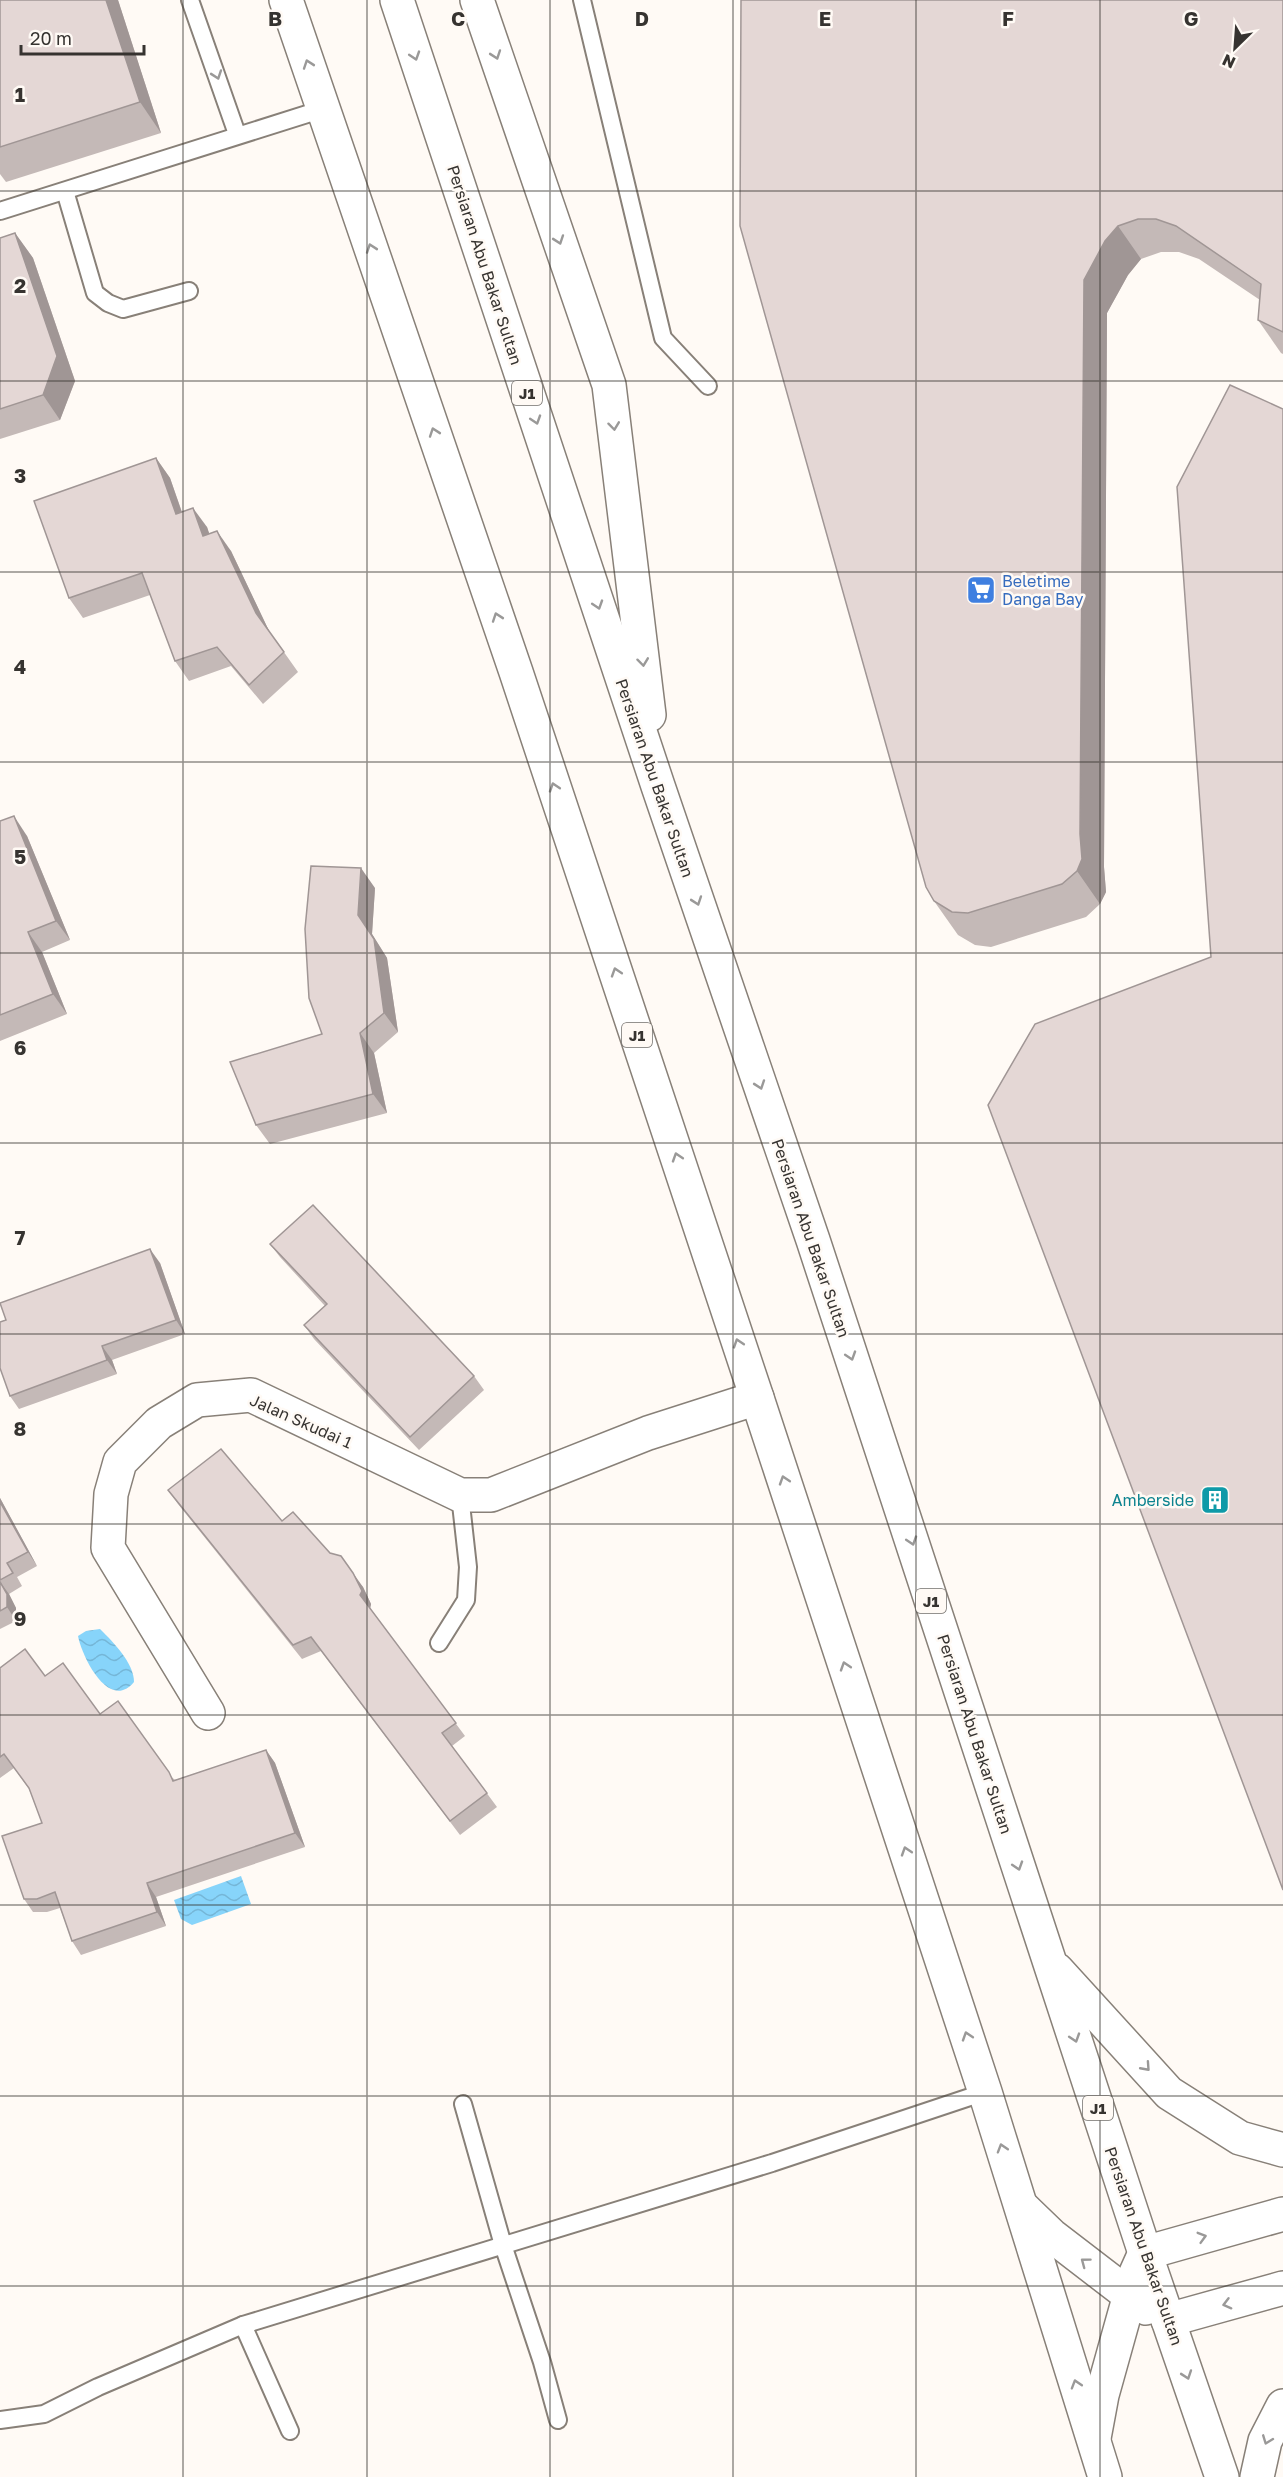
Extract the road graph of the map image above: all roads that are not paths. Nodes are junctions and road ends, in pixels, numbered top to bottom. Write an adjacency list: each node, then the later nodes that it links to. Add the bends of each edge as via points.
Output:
1 (190, 0): 7 (lane, one-way to 7)
2 (286, 0): 6 (main road, J1, one-way to 2)
3 (397, 0): 12 (main road, Persiaran Abu Bakar Sultan / J1, one-way to 12)
4 (477, 0): 12 (main road, one-way to 12, via 609,385)
5 (582, 0): 11 (lane, via 663,338)
6 (323, 109): 7 (lane); 13 (main road, J1, one-way to 6, via 516,672)
7 (237, 134): 8 (lane)
8 (65, 191): 9 (lane); 10 (lane, via 95,292 101,298 123,309)
9 (0, 211)
10 (189, 291)
11 (708, 386)
12 (658, 786): 17 (main road, Persiaran Abu Bakar Sultan / J1, one-way to 17, via 813,1240)
13 (757, 1398): 14 (main road, Jalan Skudai 1, via 648,1433 491,1495); 18 (main road, J1, one-way to 13)
14 (460, 1495): 15 (lane, via 468,1567 466,1600); 16 (main road, Jalan Skudai 1, via 251,1395 197,1400 159,1423 120,1462 111,1494 108,1548)
15 (439, 1642)
16 (208, 1713)
17 (1050, 1962): 20 (main road, one-way to 20, via 1169,2093 1240,2138); 24 (main road, Persiaran Abu Bakar Sultan / J1, one-way to 24)
18 (985, 2092): 21 (main road, J1, one-way to 18); 23 (lane, via 772,2163)
19 (463, 2104): 23 (lane)
20 (1283, 2150)
21 (1020, 2204): 26 (main road, one-way to 21, via 1051,2235); 33 (main road, J1, one-way to 21)
22 (1283, 2214): 24 (main road, one-way to 22)
23 (503, 2245): 28 (lane); 31 (lane)
24 (1145, 2253): 26 (main road); 27 (main road, Persiaran Abu Bakar Sultan / J1)
25 (1283, 2288): 27 (main road, one-way to 27)
26 (1131, 2297): 27 (main road); 33 (main road, via 1102,2394)
27 (1168, 2320): 35 (main road, Persiaran Abu Bakar Sultan / J1, one-way to 35)
28 (243, 2325): 30 (lane, via 44,2414); 32 (lane)
29 (1283, 2406): 36 (main road, one-way to 36, via 1265,2441)
30 (0, 2420)
31 (558, 2420)
32 (290, 2431)
33 (1094, 2439): 34 (main road, J1)
34 (1105, 2477)
35 (1222, 2477)
36 (1257, 2477)

